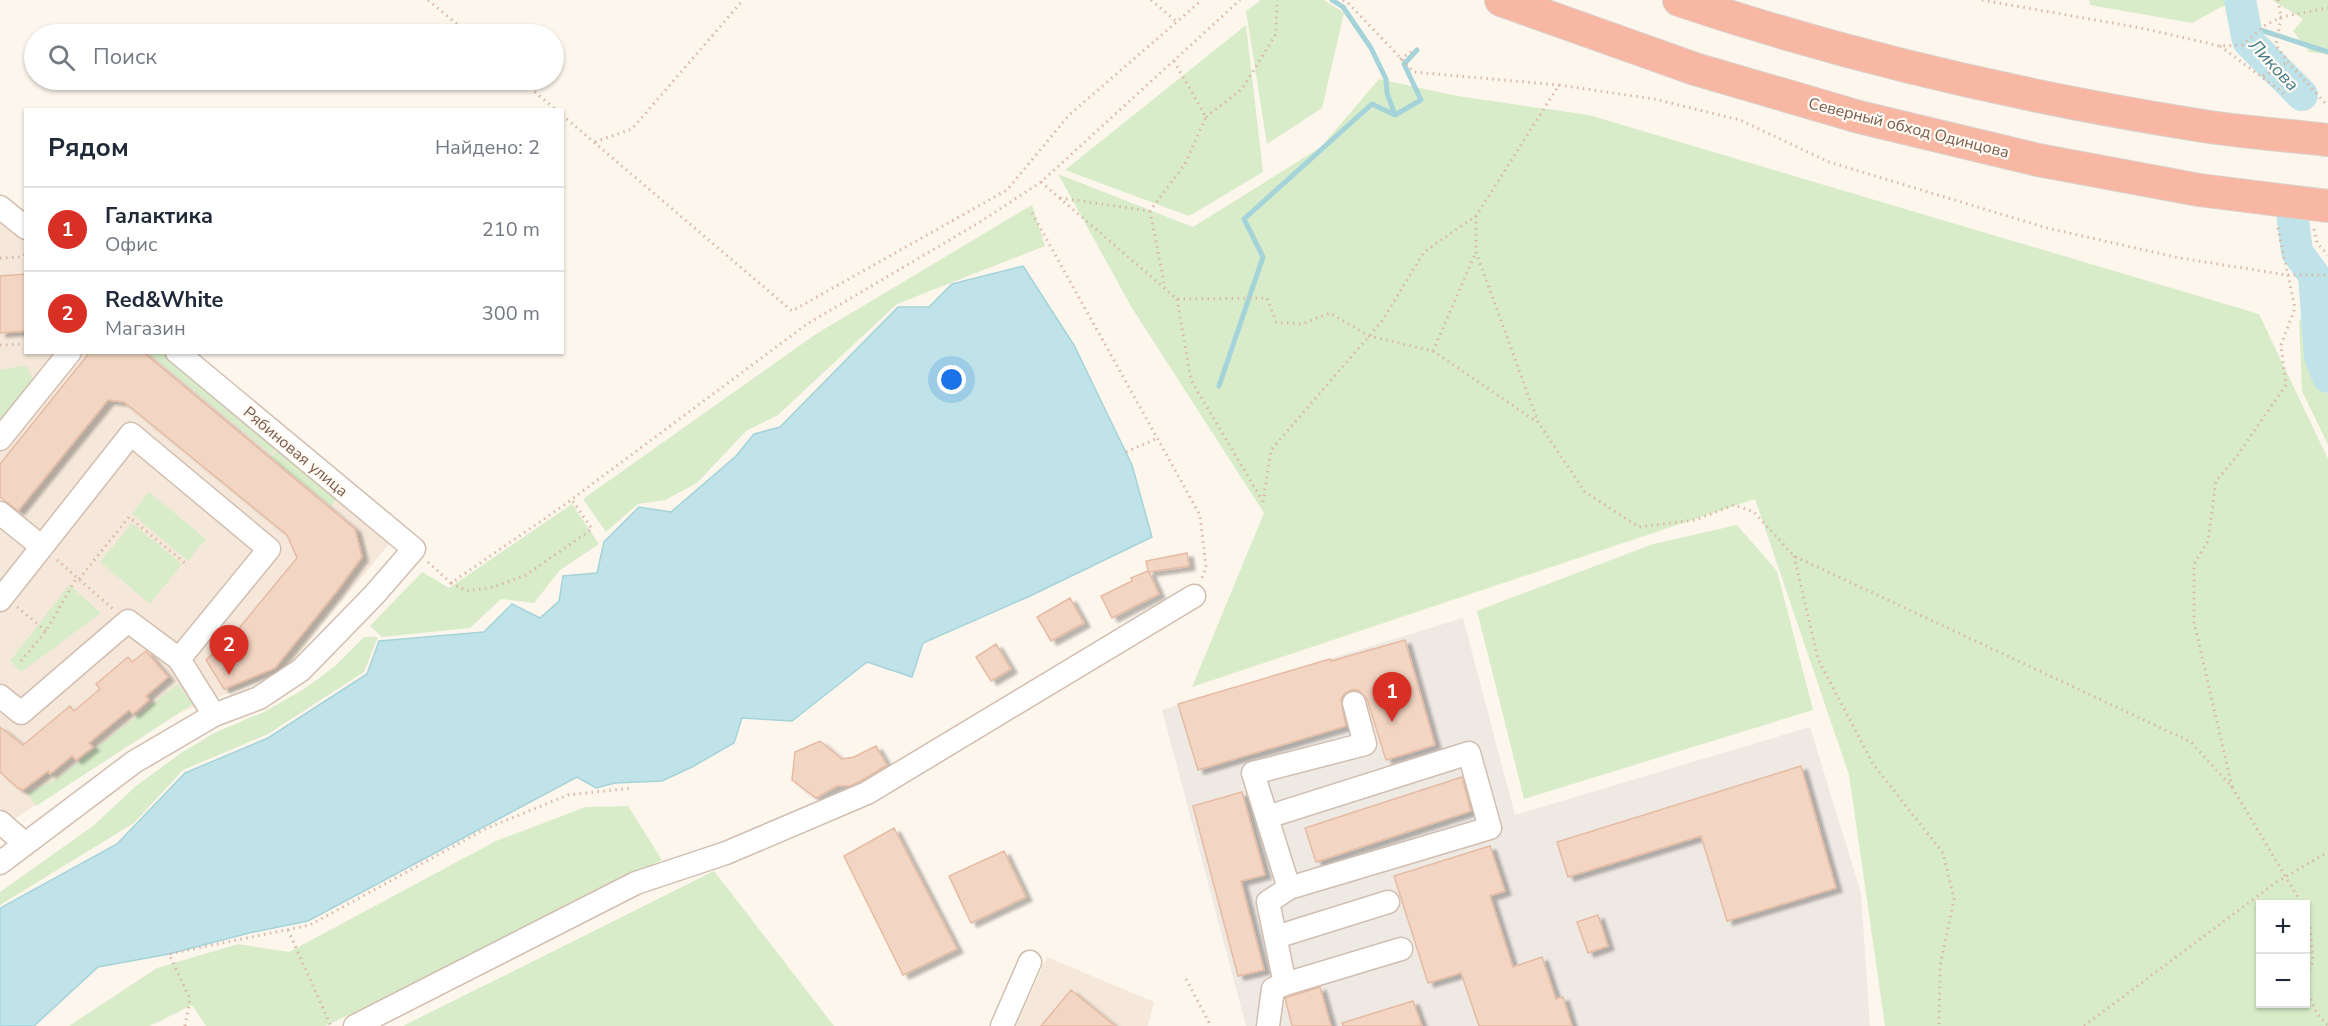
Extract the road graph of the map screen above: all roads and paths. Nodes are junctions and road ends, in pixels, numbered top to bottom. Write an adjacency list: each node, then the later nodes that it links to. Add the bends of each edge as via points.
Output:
1 (428, 0): 15 (path)
2 (743, 0): 30 (path, via 632,129)
3 (1150, 0): 14 (path)
4 (1202, 0): 14 (path)
5 (1240, 0): 19 (path)
6 (1276, 0): 28 (path, via 1276,34 1242,89)
7 (1343, 0): 18 (path)
8 (1501, 0): 37 (highway, Северный обход Одинцова, via 1695,69 1859,117 2050,162)
9 (1679, 0): 29 (highway, via 1884,62 2049,98 2199,126)
10 (1982, 0): 16 (path)
11 (2278, 0): 13 (path)
12 (2328, 8): 13 (path)
13 (2281, 17): 16 (path, via 2242,45); 20 (path, via 2276,45)
14 (1177, 22): 30 (path, via 1069,116 1007,190 792,311)
15 (457, 24)
16 (2220, 46): 21 (path)
17 (1414, 50): 18 (path)
18 (1400, 59): 22 (path, via 1414,72)
19 (1174, 61): 28 (path); 31 (path)
20 (2288, 62): 21 (path); 25 (path)
21 (2263, 76): 24 (path)
22 (1559, 85): 36 (path); 44 (path, via 1654,99 1740,120 1829,162 2047,228 2180,258)
23 (533, 90): 26 (path)
24 (2286, 94)
25 (2326, 104)
26 (554, 108)
27 (564, 117): 30 (path)
28 (1206, 117): 34 (path, via 1185,164)
29 (2328, 140)
30 (594, 142)
31 (1041, 182): 32 (path); 58 (path, via 807,324)
32 (1058, 197): 34 (path); 46 (path)
33 (0, 207): 39 (street)
34 (1150, 211): 46 (path)
35 (1032, 213): 55 (path)
36 (1476, 216): 40 (path); 48 (path, via 1424,252 1382,321)
37 (2321, 216): 41 (path, via 2317,243)
38 (2277, 221): 44 (path)
39 (24, 226)
40 (1476, 252): 51 (path); 54 (path)
41 (2328, 255)
42 (24, 256): 43 (path)
43 (0, 258)
44 (2287, 275): 45 (path); 75 (path, via 2295,308 2281,345 2286,386 2216,481 2208,541 2194,564 2194,622)
45 (2328, 275)
46 (1165, 288): 47 (path)
47 (1177, 299): 48 (path, via 1267,298 1275,322 1302,324 1330,313); 48 (path, via 1191,380 1263,502 1271,450)
48 (1368, 336): 51 (path)
49 (24, 344): 50 (path)
50 (0, 345)
51 (1433, 351): 54 (path)
52 (68, 354): 56 (street)
53 (179, 354): 61 (street, Рябиновая улица)
54 (1538, 422): 62 (path, via 1585,492 1639,527 1695,520 1734,505 1754,512)
55 (1158, 438): 57 (path); 66 (path, via 1200,515 1206,568)
56 (0, 439)
57 (1126, 452)
58 (572, 499): 65 (path); 65 (path, via 592,530 536,569 494,587 467,591)
59 (0, 513): 60 (street)
60 (42, 547): 64 (path); 67 (street); 70 (street, via 131,434 269,549)
61 (414, 549): 65 (path); 74 (street, via 301,670 259,698)
62 (1794, 556): 75 (path, via 2191,742); 101 (path, via 1818,659 1873,764 1943,853 1954,899 1940,966)
63 (186, 564): 64 (path, via 129,517)
64 (78, 578): 68 (path); 69 (path)
65 (451, 583)
66 (1194, 596): 97 (street, via 867,793 726,853 636,883)
67 (2, 597): 69 (path)
68 (128, 621): 70 (street); 72 (street, via 21,713)
69 (46, 632): 71 (path)
70 (179, 659): 74 (street)
71 (21, 661)
72 (2, 703)
73 (1354, 703): 77 (street, via 1365,744 1253,773)
74 (214, 715): 79 (street, via 134,762)
75 (2232, 787): 82 (path)
76 (632, 788): 87 (path, via 568,795 485,829 310,925)
77 (1267, 817): 83 (street); 83 (street, via 1469,753 1490,828)
78 (0, 822): 79 (street)
79 (24, 843): 81 (street)
80 (2328, 852): 82 (path)
81 (0, 862)
82 (2286, 876): 84 (path); 102 (path)
83 (1289, 888): 88 (street, via 1268,902)
84 (2300, 900)
85 (1388, 902): 88 (street)
86 (2310, 928): 91 (path)
87 (288, 930): 95 (path, via 169,954 190,999); 96 (path)
88 (1276, 937): 93 (street)
89 (1401, 949): 93 (street)
90 (1030, 962): 98 (street)
91 (2310, 968)
92 (1186, 979): 99 (path)
93 (1285, 984): 100 (street, via 1273,989)
94 (2310, 997): 103 (path)
95 (185, 1026)
96 (331, 1026)
97 (355, 1026)
98 (1002, 1026)
99 (1211, 1026)
100 (1268, 1026)
101 (1940, 1026)
102 (2084, 1026)
103 (2328, 1026)

